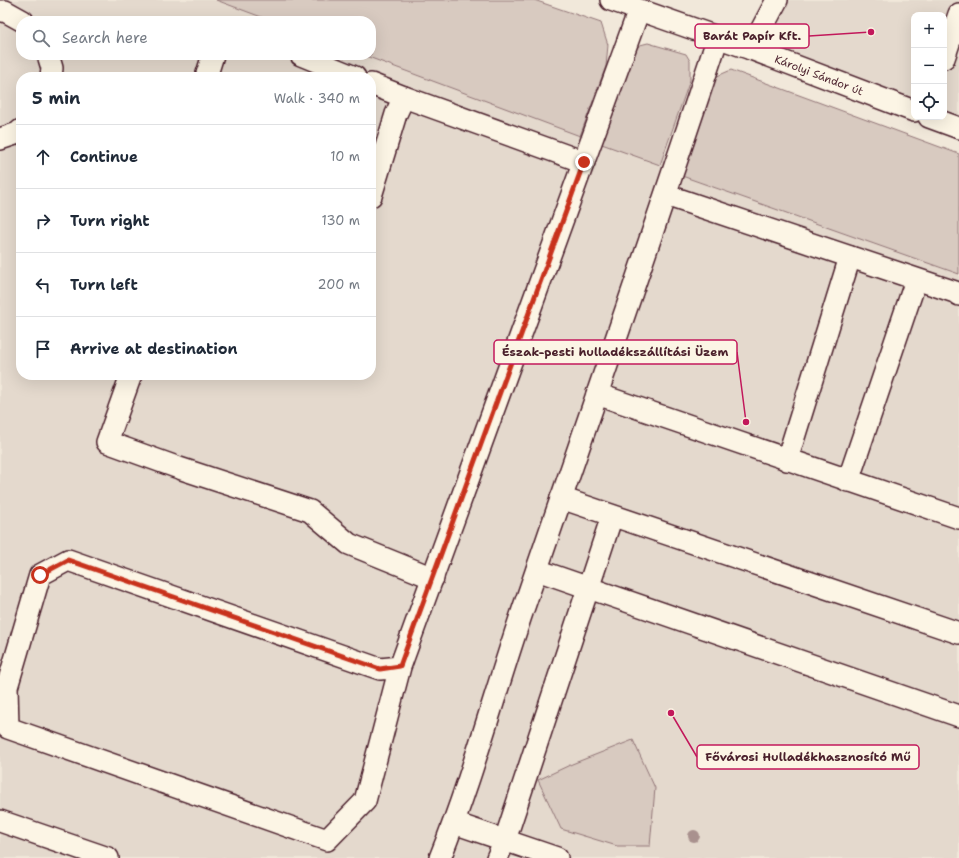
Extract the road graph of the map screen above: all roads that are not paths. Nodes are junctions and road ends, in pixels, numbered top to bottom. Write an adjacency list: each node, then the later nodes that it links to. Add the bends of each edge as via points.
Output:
1 (611, 0): 4 (street, Károlyi Sándor út)
2 (777, 0): 8 (street)
3 (5, 7): 6 (street)
4 (639, 10): 7 (street, Károlyi Sándor út); 25 (street)
5 (959, 14): 9 (street)
6 (17, 16)
7 (718, 37): 8 (street, Károlyi Sándor út); 26 (street)
8 (751, 49): 18 (street, Károlyi Sándor út)
9 (947, 49)
10 (50, 60): 13 (street)
11 (211, 60): 14 (street)
12 (313, 60): 15 (street)
13 (52, 72)
14 (208, 72)
15 (343, 72)
16 (376, 86): 17 (street)
17 (404, 97): 23 (street); 25 (street)
18 (911, 110)
19 (937, 120): 20 (street)
20 (959, 128)
21 (16, 134): 22 (street)
22 (0, 138)
23 (378, 148): 24 (street)
24 (376, 162)
25 (584, 162): 38 (street)
26 (666, 195): 27 (street); 31 (street)
27 (850, 258): 28 (street); 32 (street)
28 (916, 280): 29 (street); 33 (street)
29 (959, 295)
30 (129, 380): 38 (street, via 107,442 310,511 349,544)
31 (597, 394): 32 (street); 34 (street)
32 (787, 460): 33 (street)
33 (848, 481): 36 (street)
34 (562, 498): 35 (street); 37 (street)
35 (612, 516): 39 (street); 40 (street)
36 (959, 518)
37 (537, 570): 39 (street); 44 (street)
38 (433, 578): 41 (street)
39 (588, 588): 42 (street); 45 (street)
40 (959, 633)
41 (400, 666): 41 (street, via 365,801 327,840 8,728 6,687 40,575 68,560 380,669)
42 (959, 716)
43 (0, 822): 46 (street)
44 (454, 823): 45 (street); 47 (street)
45 (501, 849): 48 (street)
46 (108, 858)
47 (440, 858)
48 (557, 858)

